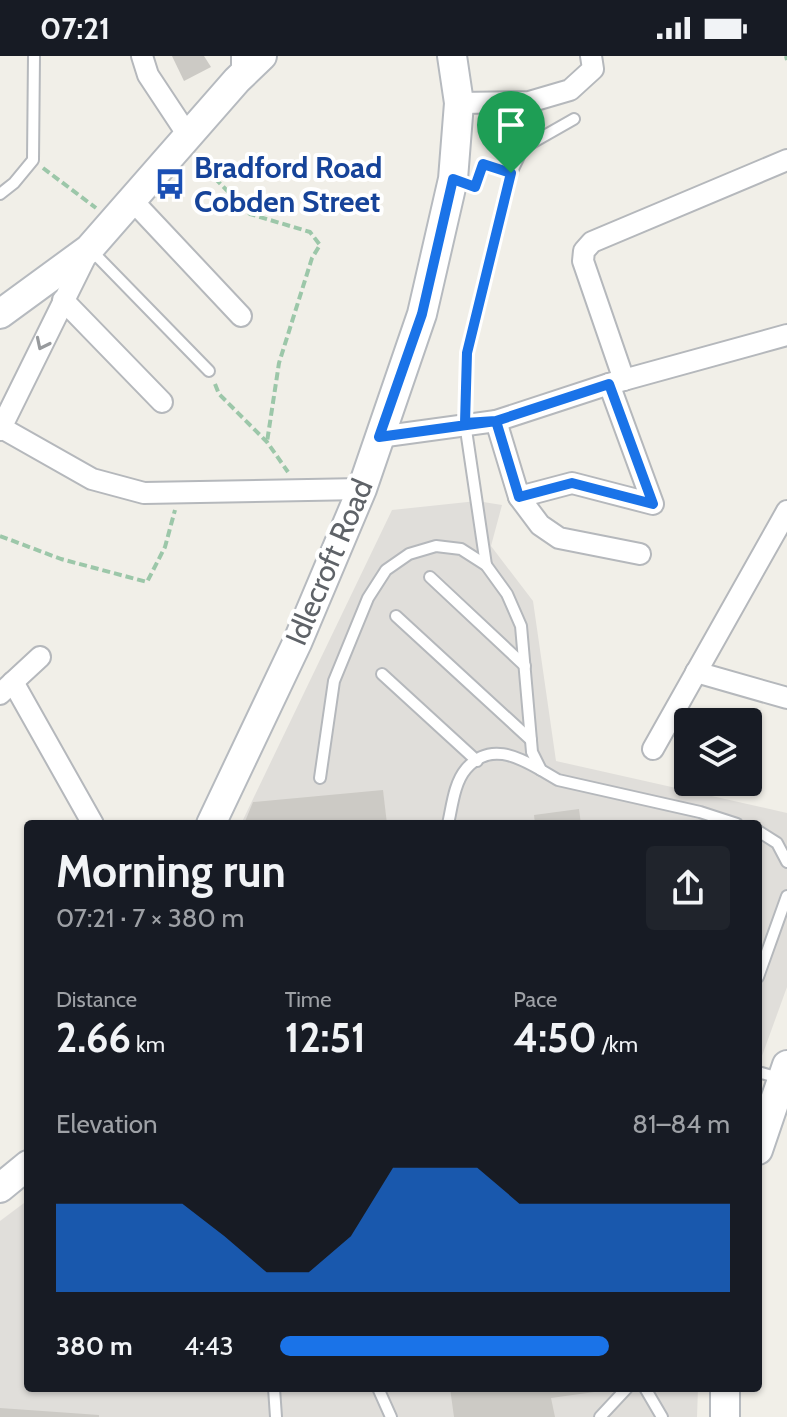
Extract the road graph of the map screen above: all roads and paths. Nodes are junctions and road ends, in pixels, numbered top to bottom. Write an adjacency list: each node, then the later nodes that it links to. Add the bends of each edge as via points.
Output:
1 (34, 56): 10 (lane)
2 (142, 56): 9 (street)
3 (262, 56): 6 (street)
4 (452, 56): 7 (street, Idlecroft Road)
5 (591, 56): 7 (street, via 593,69 570,90 529,102)
6 (237, 68): 9 (street)
7 (459, 103): 13 (street, Idlecroft Road)
8 (574, 119): 12 (lane, via 523,148)
9 (185, 140): 15 (street); 29 (path, via 250,214 310,232 320,245 279,363)
10 (33, 160): 14 (lane); 16 (path)
11 (784, 165): 23 (street, via 592,242 584,251)
12 (511, 173): 13 (path, via 483,164 475,187); 26 (lane, via 467,353)
13 (453, 179): 28 (street, Idlecroft Road, via 422,314)
14 (0, 194)
15 (131, 199): 16 (street); 20 (street)
16 (114, 222): 17 (street)
17 (89, 249): 18 (street); 19 (street); 22 (lane)
18 (63, 300): 24 (street); 27 (street, one-way to 27)
19 (0, 314)
20 (241, 316)
21 (787, 335): 23 (street)
22 (209, 371): 29 (path, via 219,394)
23 (616, 382): 25 (street); 33 (street, via 653,504 572,483)
24 (162, 402)
25 (496, 421): 26 (street); 33 (street)
26 (465, 423): 28 (street); 37 (lane)
27 (0, 428): 32 (street, via 92,479 144,493)
28 (379, 437): 30 (street, Idlecroft Road)
29 (267, 442): 31 (path)
30 (362, 489): 31 (street); 52 (street, Idlecroft Road)
31 (300, 490): 32 (street)
32 (179, 493): 35 (path, via 165,547 147,582)
33 (519, 497): 36 (street, via 540,525 559,538)
34 (787, 511): 42 (street)
35 (0, 536)
36 (640, 554)
37 (486, 565): 41 (lane, via 521,626); 50 (lane, via 461,549 436,546 409,554 386,570 368,598 334,681)
38 (430, 577): 41 (lane)
39 (396, 616): 46 (lane)
40 (40, 657): 44 (street)
41 (525, 666): 46 (lane)
42 (696, 672): 45 (street); 47 (street)
43 (382, 674): 48 (lane)
44 (7, 688): 51 (street)
45 (787, 698)
46 (531, 740): 49 (lane)
47 (653, 749)
48 (477, 761): 49 (lane, via 503,752); 53 (lane, via 466,769)
49 (541, 770): 54 (lane, via 558,780)
50 (320, 778)
51 (90, 820)
52 (213, 820)
53 (449, 820)
54 (725, 820)
55 (762, 834): 56 (lane, via 777,843)
56 (787, 862)
57 (787, 896): 58 (lane)
58 (762, 966)
59 (776, 1072): 60 (street)
60 (762, 1133)
61 (24, 1168): 62 (street)
62 (0, 1188)
63 (274, 1392): 68 (lane)
64 (380, 1392): 69 (lane)
65 (623, 1392): 70 (lane)
66 (647, 1392): 71 (lane)
67 (725, 1392): 72 (street)
68 (276, 1417)
69 (391, 1417)
70 (600, 1417)
71 (662, 1417)
72 (725, 1417)

